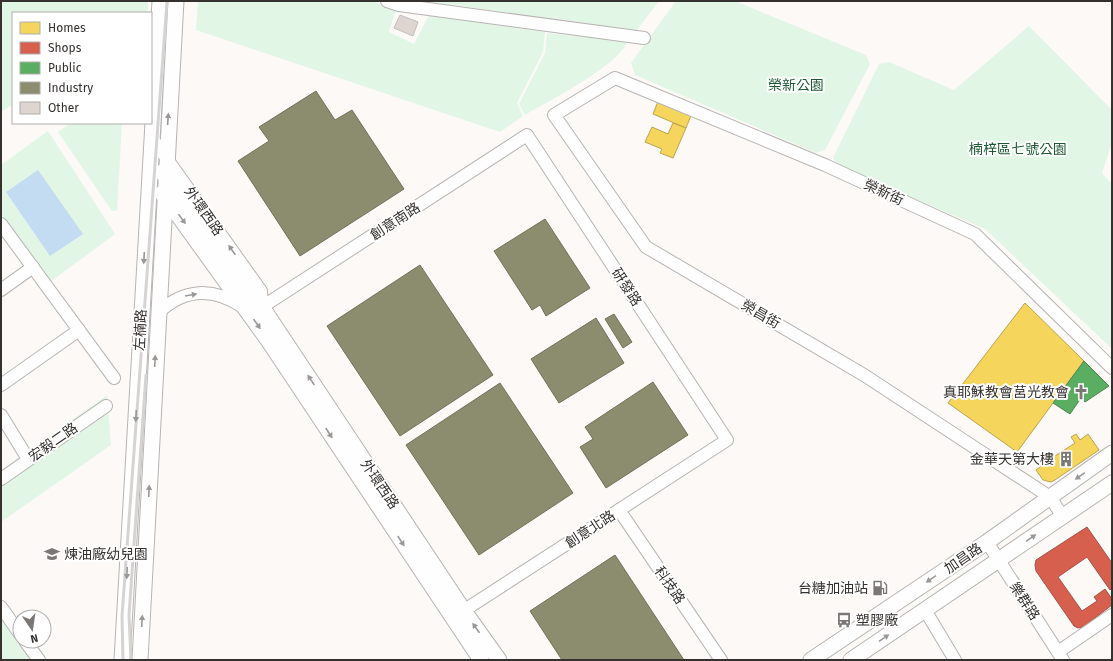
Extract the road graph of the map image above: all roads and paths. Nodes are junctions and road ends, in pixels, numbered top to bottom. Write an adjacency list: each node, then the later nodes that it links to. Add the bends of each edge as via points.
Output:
1 (160, 1): 7 (street, 左楠路)
2 (176, 1): 9 (street, 左楠路, one-way to 2)
3 (387, 1): 4 (street, via 399,5)
4 (644, 38)
5 (615, 78): 20 (street, 榮新街, via 825,165 975,234); 30 (street, 榮昌街, via 554,114 646,247 864,375)
6 (527, 135): 16 (street, 創意南路); 25 (street, 研發路)
7 (152, 138): 8 (street, 左楠路); 9 (street, 外環西路)
8 (150, 155): 10 (street, 外環西路); 11 (street, 左楠路)
9 (166, 158): 10 (street, 左楠路); 16 (street, 外環西路, one-way to 9, via 261,291)
10 (166, 176): 12 (street, 左楠路); 16 (street, 外環西路)
11 (149, 177): 12 (street, 外環西路); 43 (street, 左楠路, one-way to 43)
12 (164, 196): 17 (street, 外環西路, one-way to 17); 18 (street, 左楠路)
13 (1, 224): 14 (street)
14 (33, 267): 15 (street); 19 (street)
15 (1, 290)
16 (262, 307): 37 (street, 外環西路, one-way to 16)
17 (246, 309): 18 (street, 外環西路, one-way to 17, via 170,302 191,294 207,293 233,300); 37 (street, 外環西路, one-way to 37)
18 (158, 313): 44 (street, 左楠路, one-way to 18)
19 (79, 330): 21 (street); 22 (street)
20 (1112, 368)
21 (114, 378)
22 (1, 385)
23 (106, 406): 27 (street, 宏毅二路)
24 (1, 415): 27 (street)
25 (727, 440): 31 (street, 創意北路)
26 (1112, 453): 30 (street, 加昌路, one-way to 30)
27 (28, 459): 28 (street, 宏毅二路)
28 (1, 479)
29 (1112, 483): 32 (street, 加昌路)
30 (1050, 497): 32 (street, 榮昌街); 33 (street, 加昌路)
31 (619, 510): 37 (street, 創意北路); 47 (street, 科技路)
32 (1063, 517): 34 (street, 加昌路, one-way to 32)
33 (987, 542): 34 (street, 樂群路); 48 (street, 加昌路, one-way to 48)
34 (999, 560): 36 (street, 加昌路); 41 (street, 樂群路)
35 (1, 607): 39 (street)
36 (925, 610): 49 (street, 加昌路, one-way to 36); 50 (street)
37 (458, 615): 45 (street, 外環西路); 46 (street, 外環西路, one-way to 37)
38 (1112, 616): 41 (street)
39 (12, 623)
40 (30, 649): 42 (street)
41 (1060, 656)
42 (38, 660)
43 (122, 660)
44 (140, 660)
45 (481, 660)
46 (499, 660)
47 (721, 660)
48 (811, 660)
49 (851, 660)
50 (955, 660)

